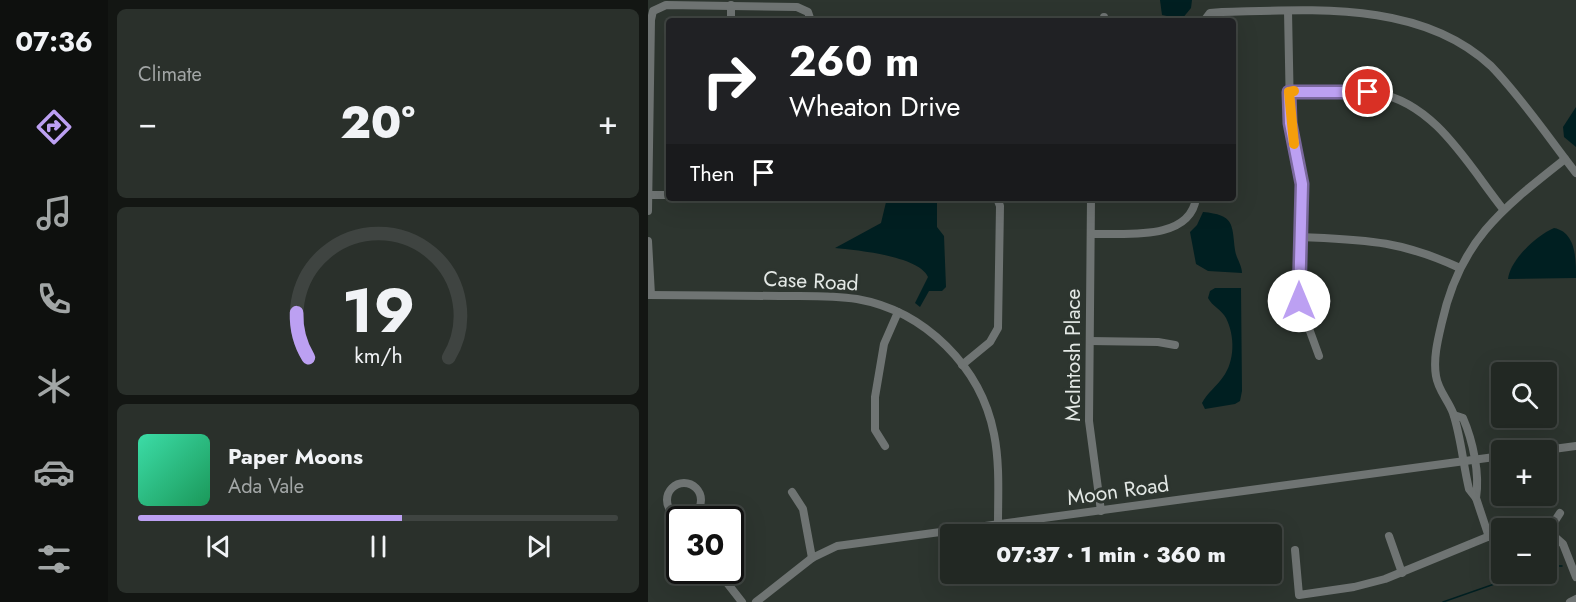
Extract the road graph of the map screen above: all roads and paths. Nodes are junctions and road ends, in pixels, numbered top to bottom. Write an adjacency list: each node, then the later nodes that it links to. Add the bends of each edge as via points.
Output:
1 (731, 5): 3 (street); 4 (street, via 797,7 808,12); 9 (street, via 666,5 652,13)
2 (1288, 11): 5 (street, via 1216,12); 6 (street); 7 (street, via 1381,12 1448,34 1496,72)
3 (731, 18)
4 (810, 18)
5 (1207, 18)
6 (1289, 92): 14 (street, via 1373,93 1412,106 1441,130); 17 (street, via 1290,123 1302,184)
7 (1565, 159): 8 (street); 14 (street)
8 (1576, 172)
9 (648, 195): 10 (street); 15 (street)
10 (666, 195)
11 (998, 201): 25 (street, via 998,328 990,342)
12 (1091, 201): 16 (street, McIntosh Place)
13 (1195, 201): 16 (street, via 1187,218 1171,228)
14 (1503, 209): 19 (street, via 1476,240)
15 (648, 210)
16 (1091, 234): 22 (street, McIntosh Place)
17 (1301, 237): 19 (street, via 1385,242); 24 (street, via 1299,301)
18 (648, 241): 20 (street)
19 (1460, 268): 26 (street, via 1444,311 1435,362 1438,385)
20 (650, 295): 21 (street, Case Road, via 833,297 863,300)
21 (898, 312): 25 (street, Case Road, via 929,330); 27 (street, via 884,344 875,397 875,430)
22 (1090, 341): 23 (street); 35 (street, McIntosh Place, via 1089,421)
23 (1175, 345)
24 (1319, 356)
25 (962, 365): 39 (street, Case Road, via 980,392 993,428 998,462)
26 (1454, 415): 31 (street, via 1463,418); 32 (street)
27 (885, 446)
28 (1576, 446): 29 (street)
29 (1557, 449)
30 (1491, 457): 31 (street, Moon Road)
31 (1474, 459): 32 (street, Moon Road); 34 (street)
32 (1463, 460): 34 (street, via 1469,489); 35 (street, Moon Road)
33 (792, 492): 46 (street, via 803,509)
34 (1476, 498): 43 (street)
35 (1101, 511): 40 (street, Moon Road)
36 (1560, 513): 38 (street)
37 (684, 518): 37 (street, via 695,512 700,503 695,487 685,483 674,486 667,500 674,514)
38 (1556, 518)
39 (998, 524)
40 (1005, 524)
41 (940, 533): 46 (street, Moon Road, via 837,546)
42 (1389, 536): 47 (street)
43 (1489, 537): 47 (street)
44 (1557, 538): 48 (street)
45 (1295, 550): 47 (street, via 1299,595 1354,587)
46 (812, 558): 52 (street, Moon Road)
47 (1402, 573)
48 (1576, 577)
49 (728, 584): 51 (street)
50 (1576, 599): 53 (street)
51 (742, 602)
52 (756, 602)
53 (1570, 602)

